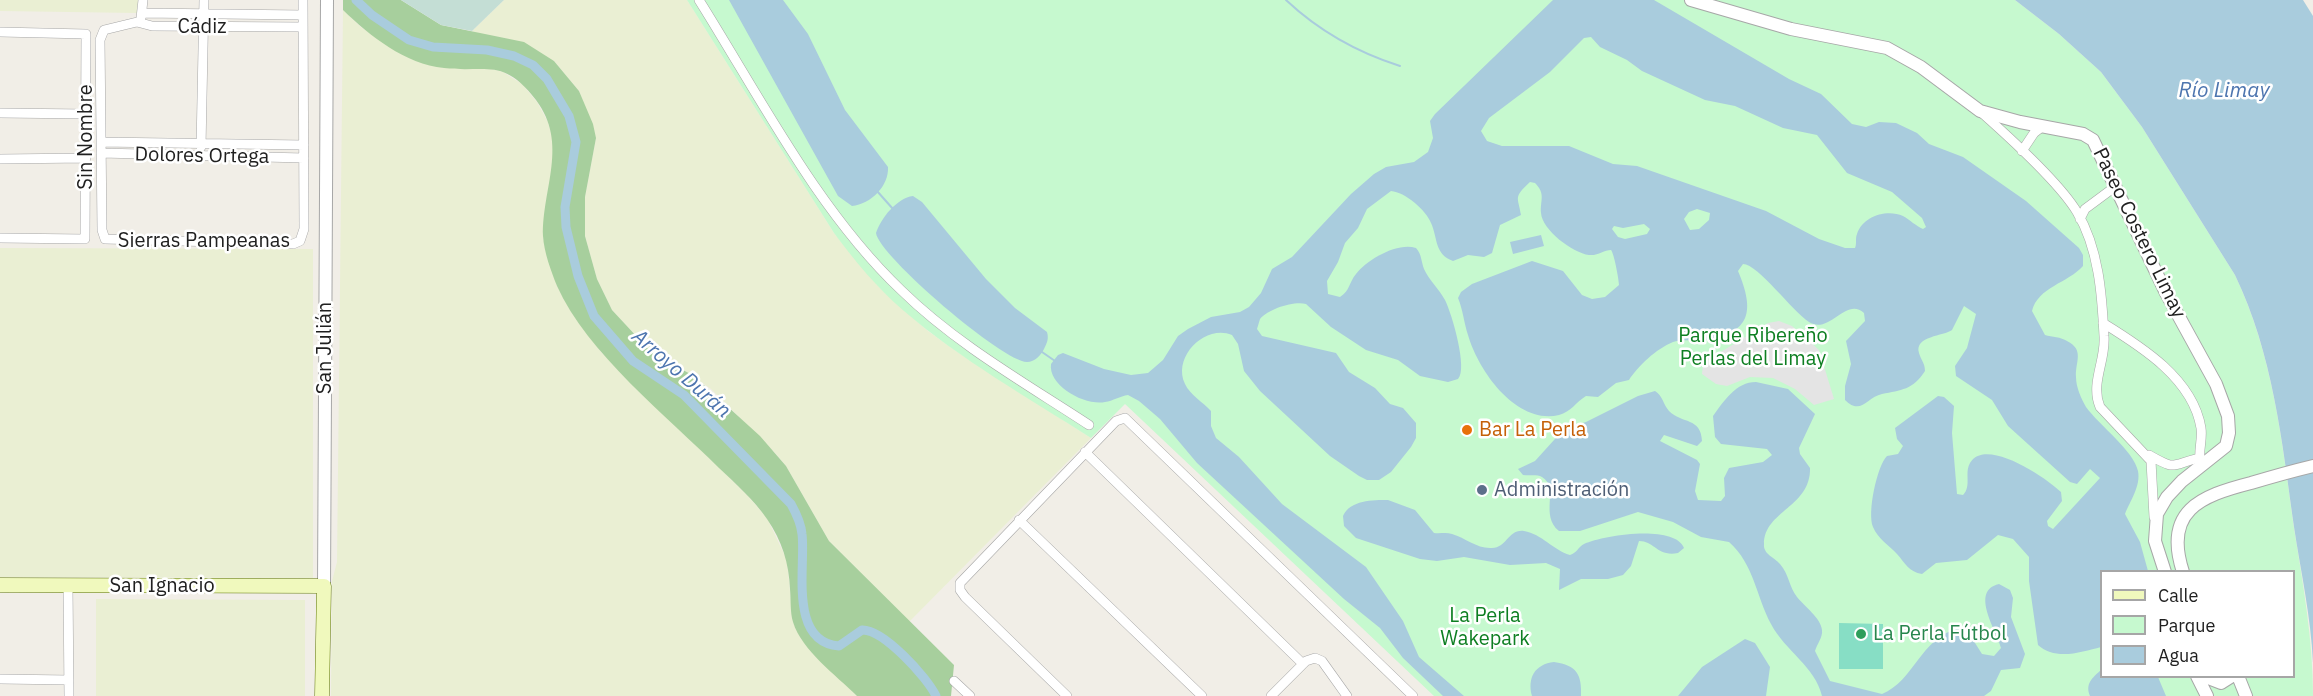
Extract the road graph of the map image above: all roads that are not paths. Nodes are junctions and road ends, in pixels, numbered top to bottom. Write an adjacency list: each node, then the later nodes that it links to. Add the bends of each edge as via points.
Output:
1 (143, 0): 7 (street)
2 (204, 0): 8 (street)
3 (303, 0): 9 (street)
4 (327, 0): 42 (street, San Julián)
5 (699, 0): 31 (street, via 824,199 879,269 953,334)
6 (1691, 0): 14 (street, Paseo Costero Limay, via 1791,29 1887,48)
7 (143, 13): 8 (street, Cádiz); 10 (street)
8 (203, 15): 9 (street, Cádiz); 11 (street)
9 (303, 15): 12 (street)
10 (137, 22): 11 (street, Cádiz, via 148,26); 18 (street, Cádiz, via 104,30 100,40)
11 (203, 27): 12 (street, Cádiz); 19 (street)
12 (303, 27): 20 (street)
13 (0, 32): 16 (street, Sin Nombre, via 86,34)
14 (1980, 111): 17 (street, Paseo Costero Limay); 21 (street)
15 (0, 113): 16 (street)
16 (86, 114): 24 (street, Sin Nombre)
17 (2043, 126): 21 (street); 27 (street, Paseo Costero Limay, via 2088,136)
18 (101, 142): 19 (street, Dolores Ortega); 22 (street)
19 (201, 143): 20 (street, Dolores Ortega); 23 (street)
20 (304, 145): 25 (street)
21 (2022, 151): 28 (street, via 2062,193)
22 (101, 153): 23 (street, Dolores Ortega); 25 (street, Sierras Pampeanas, via 102,230 105,239 112,241 293,244 302,238)
23 (201, 156): 25 (street, Dolores Ortega)
24 (86, 158): 26 (street); 29 (street, Sin Nombre, via 85,239)
25 (304, 158)
26 (0, 159)
27 (2116, 186): 28 (street, via 2085,209); 34 (street, Paseo Costero Limay, via 2225,405 2229,433 2226,446)
28 (2080, 219): 30 (street, via 2096,263)
29 (0, 238)
30 (2103, 324): 33 (street, via 2105,349 2096,396 2118,428); 34 (street, via 2154,359 2184,389 2201,428)
31 (1089, 425)
32 (1085, 452): 36 (street); 43 (street); 58 (street, via 1118,419 1127,419)
33 (2147, 454): 34 (street, via 2168,466); 37 (street, via 2154,471)
34 (2200, 461): 37 (street, Paseo Costero Limay, via 2167,497)
35 (2313, 466): 39 (street, via 2209,495 2187,513 2177,538)
36 (1019, 520): 54 (street, via 962,579 960,590); 55 (street)
37 (2154, 522): 38 (street, via 2155,541)
38 (2164, 570)
39 (2183, 570)
40 (0, 585): 41 (main road, San Ignacio)
41 (68, 585): 42 (main road, San Ignacio); 49 (street)
42 (324, 586): 52 (main road, San Julián)
43 (1303, 664): 56 (street); 57 (street, via 1310,658 1319,659)
44 (2198, 678): 59 (street)
45 (2208, 678): 46 (street, via 2221,683)
46 (2229, 678)
47 (2239, 678): 60 (street)
48 (0, 679): 49 (street)
49 (69, 680): 51 (street)
50 (954, 681): 53 (street)
51 (69, 696)
52 (322, 696)
53 (970, 696)
54 (1067, 696)
55 (1202, 696)
56 (1271, 696)
57 (1347, 696)
58 (1413, 696)
59 (2207, 696)
60 (2246, 696)

